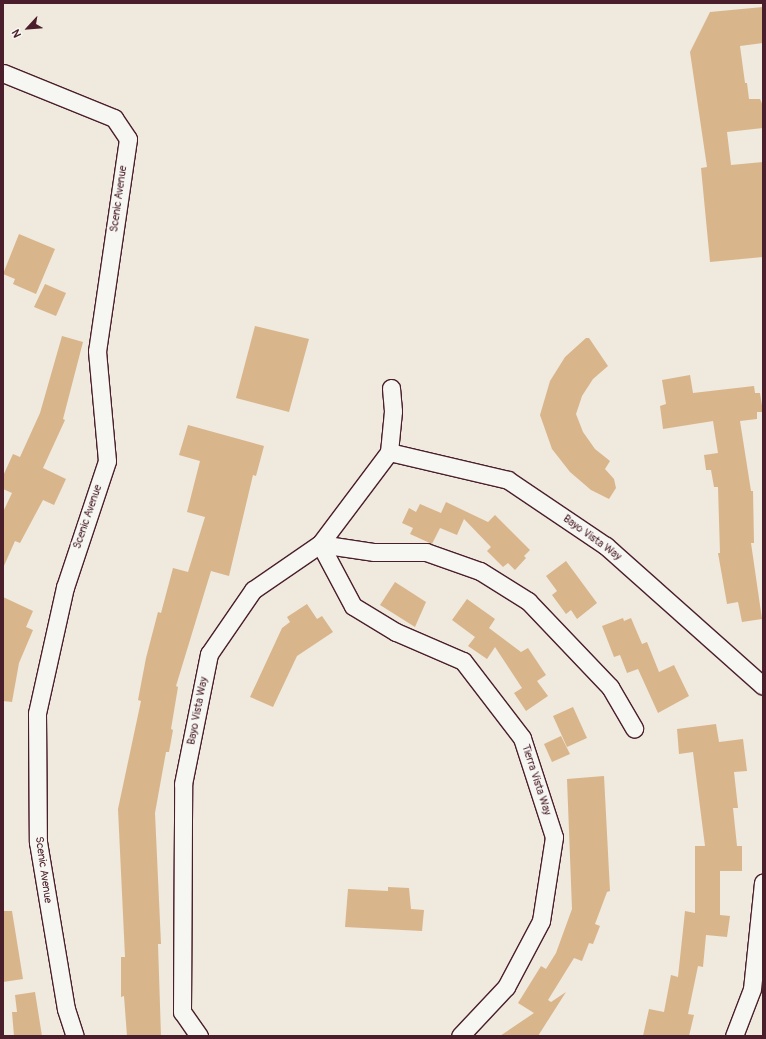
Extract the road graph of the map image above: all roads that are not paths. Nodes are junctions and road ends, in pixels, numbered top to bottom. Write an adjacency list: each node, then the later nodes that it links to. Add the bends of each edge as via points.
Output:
1 (3, 72): 8 (street, Scenic Avenue, via 114,118 128,139 97,351 108,461 64,587 37,713 38,842 66,1008)
2 (391, 388): 3 (street, via 393,411)
3 (389, 452): 4 (street, Bayo Vista Way); 5 (street, Bayo Vista Way, via 508,480 606,546)
4 (320, 544): 6 (street, via 374,552 426,552 480,570 528,601 610,687); 9 (street, Bayo Vista Way, via 253,590 209,654 183,784 182,1012); 10 (street, Tierra Vista Way, via 353,606 396,632 463,661 522,738 554,837 541,921 506,987)
5 (763, 686)
6 (634, 728)
7 (763, 883): 11 (street, via 752,989)
8 (75, 1036)
9 (199, 1036)
10 (460, 1036)
11 (734, 1036)

